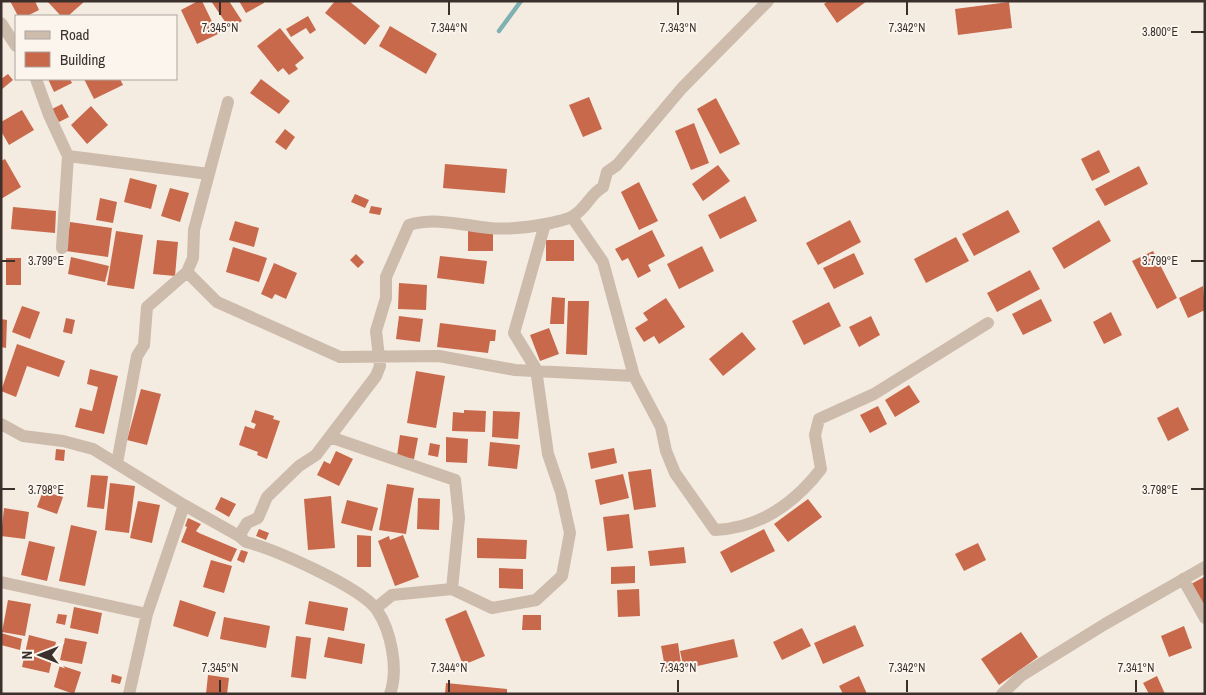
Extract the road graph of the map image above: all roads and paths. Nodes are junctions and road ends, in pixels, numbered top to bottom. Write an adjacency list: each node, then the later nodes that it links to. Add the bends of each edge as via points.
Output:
1 (768, 1): 8 (street, via 682,88 617,166 607,172 603,187 593,193)
2 (1, 23): 3 (street)
3 (15, 44)
4 (36, 80): 6 (street)
5 (228, 102): 7 (street)
6 (68, 156): 7 (street); 10 (street)
7 (209, 174): 11 (street, via 193,236 194,258)
8 (572, 217): 9 (street); 15 (street, via 603,262)
9 (545, 224): 13 (street, via 490,228 424,220 409,225 386,277 386,298 376,331); 14 (street, via 514,334)
10 (62, 248)
11 (187, 272): 13 (street, via 217,302 273,329 340,357); 18 (street, via 146,307 144,345 137,356)
12 (988, 323): 15 (street, via 874,394 819,419 815,435 821,470 806,488 778,510 754,524 732,529 715,530 675,473 661,426)
13 (380, 358): 14 (street, via 439,356 515,370); 17 (street, via 376,376)
14 (536, 369): 15 (street); 24 (street, via 548,454 562,492 570,534 562,576 536,600 492,608)
15 (634, 376)
16 (1, 424): 18 (street, via 23,436 82,445)
17 (330, 438): 20 (street, via 316,455 299,466 267,497 258,518 247,523); 24 (street, via 455,480 459,518)
18 (117, 463): 19 (street)
19 (184, 505): 20 (street); 26 (street)
20 (239, 536): 25 (street, via 246,542 319,572 357,592)
21 (1205, 567): 22 (street)
22 (1183, 579): 27 (street); 30 (street, via 1021,676)
23 (2, 584): 26 (street)
24 (452, 590): 25 (street, via 392,594)
25 (376, 608): 29 (street, via 391,647 394,672)
26 (147, 614): 28 (street)
27 (1205, 618)
28 (129, 694)
29 (390, 694)
30 (1002, 694)

